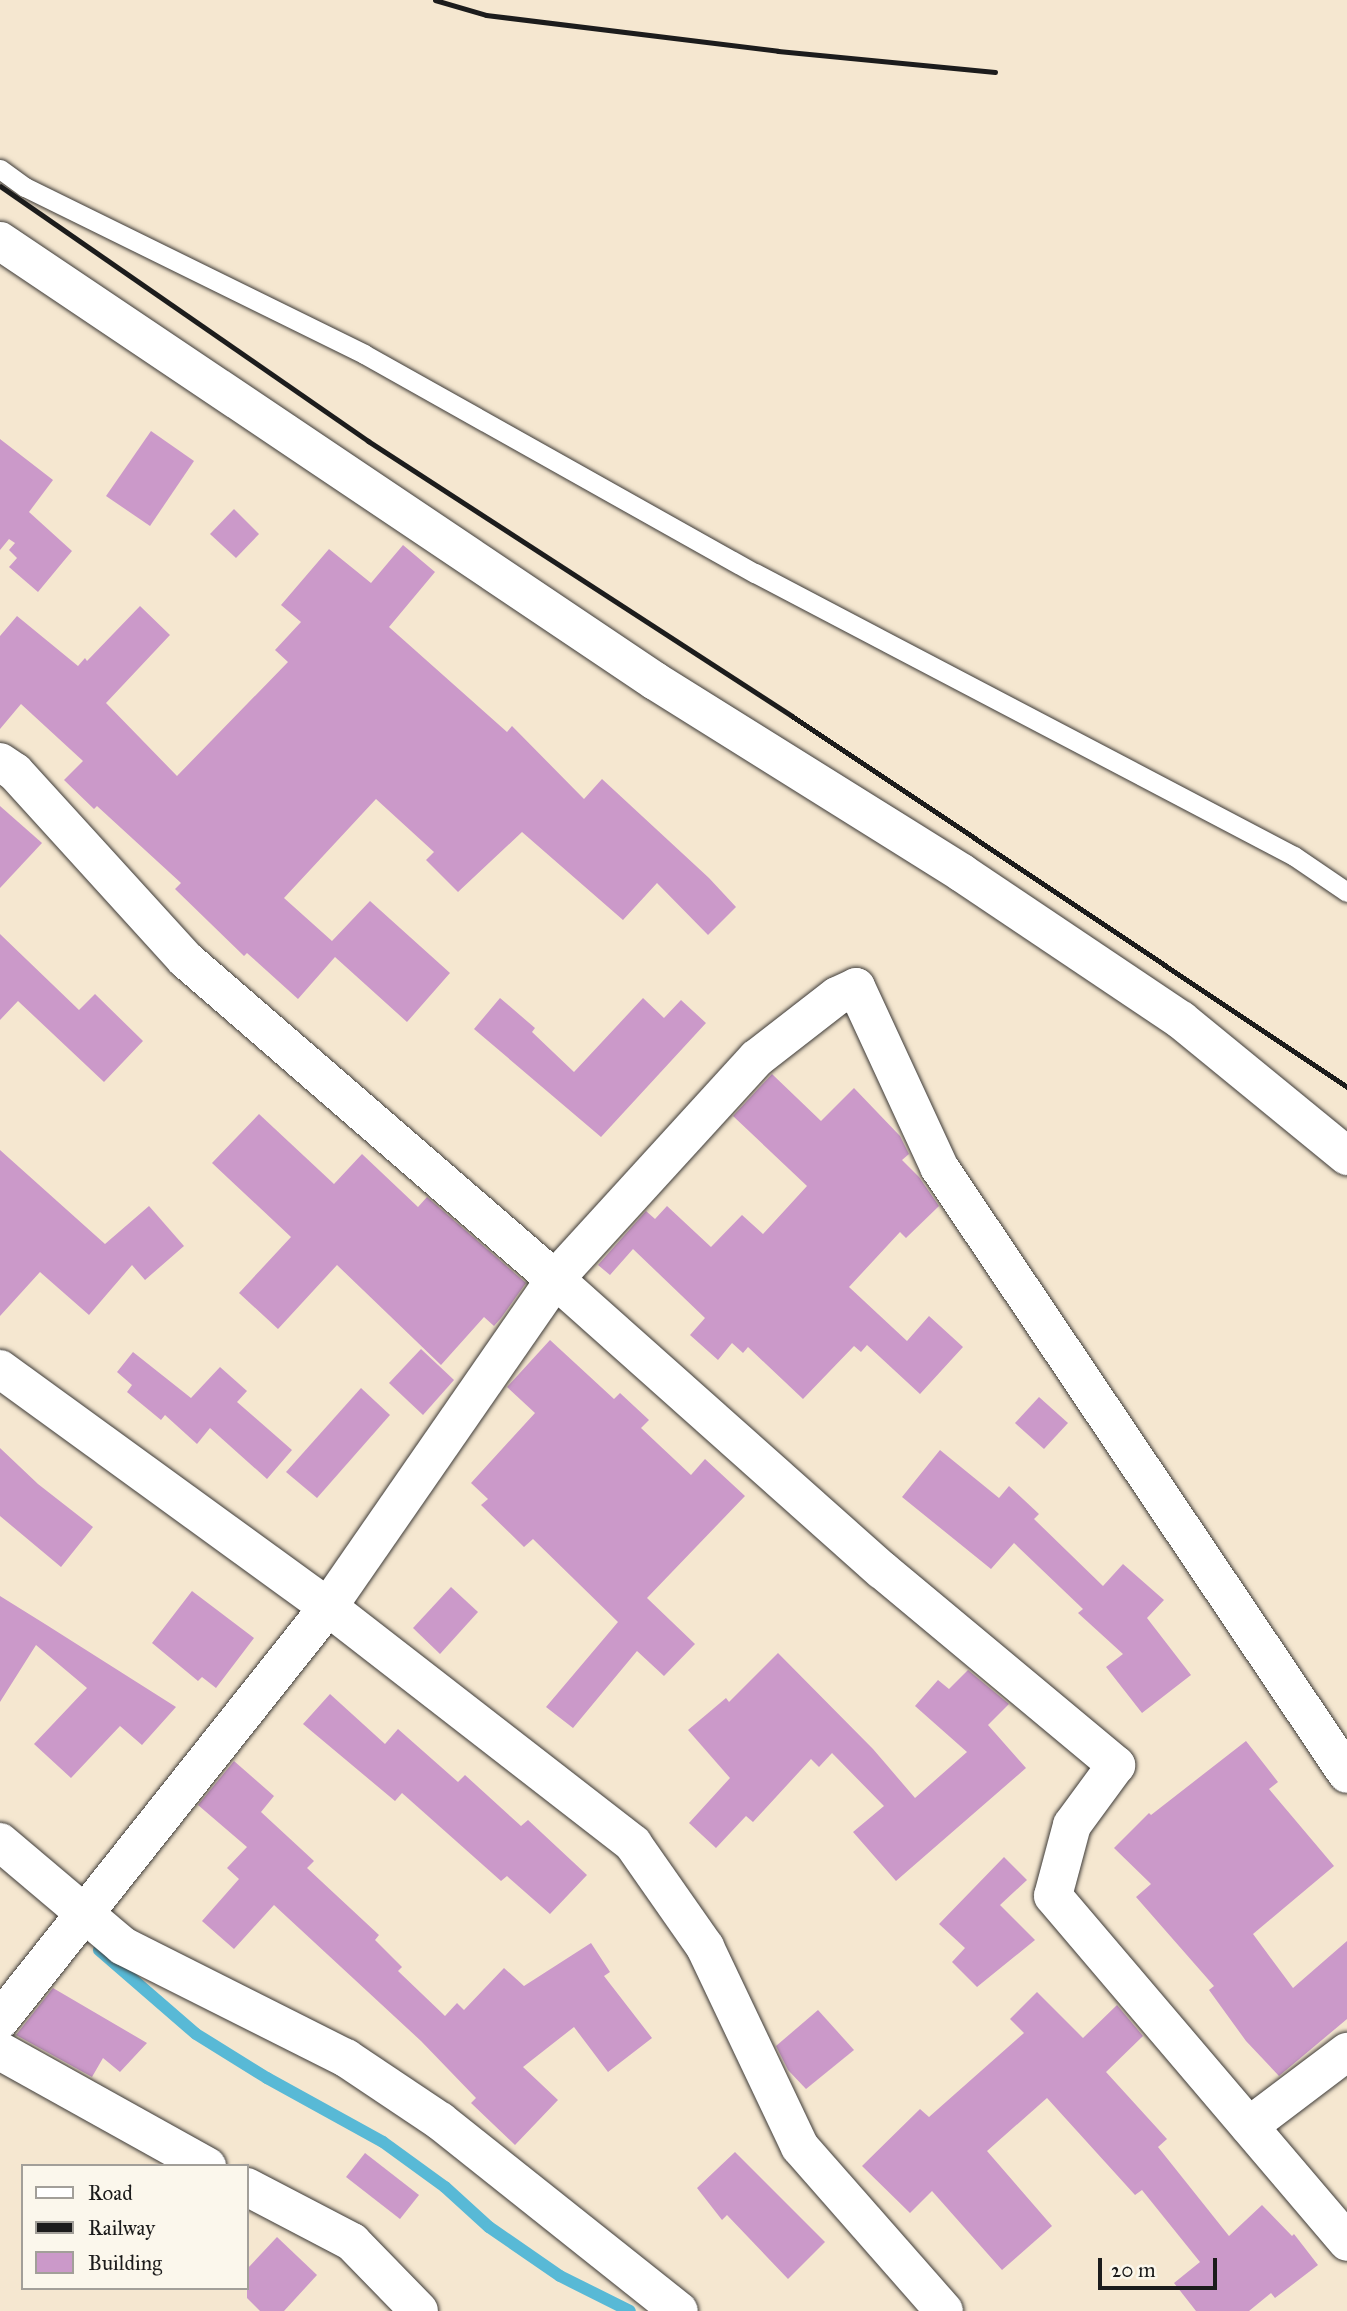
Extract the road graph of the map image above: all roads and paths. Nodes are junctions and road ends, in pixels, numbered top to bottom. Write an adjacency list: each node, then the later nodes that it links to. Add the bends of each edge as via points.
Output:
1 (0, 169): 4 (lane, via 25,187 364,354 755,572 1294,856)
2 (0, 241): 5 (street, via 654,681 962,873 1181,1020)
3 (0, 761): 6 (street, via 185,959)
4 (1347, 892)
5 (1347, 1156)
6 (555, 1279): 8 (street); 9 (street, via 757,1058 837,996 856,987 939,1167); 15 (street, via 882,1570 1116,1765 1072,1825 1053,1896)
7 (0, 1368): 8 (street)
8 (328, 1607): 11 (street); 21 (street, via 633,1844 705,1947 800,2147)
9 (1347, 1774)
10 (0, 1842): 11 (street)
11 (87, 1913): 12 (street); 20 (street, via 123,1946 346,2058 419,2107)
12 (0, 2020)
13 (0, 2051): 16 (street)
14 (1347, 2052): 15 (street)
15 (1249, 2126): 18 (street)
16 (203, 2164)
17 (248, 2188): 19 (street, via 352,2242)
18 (1347, 2242)
19 (419, 2311)
20 (679, 2311)
21 (944, 2311)

